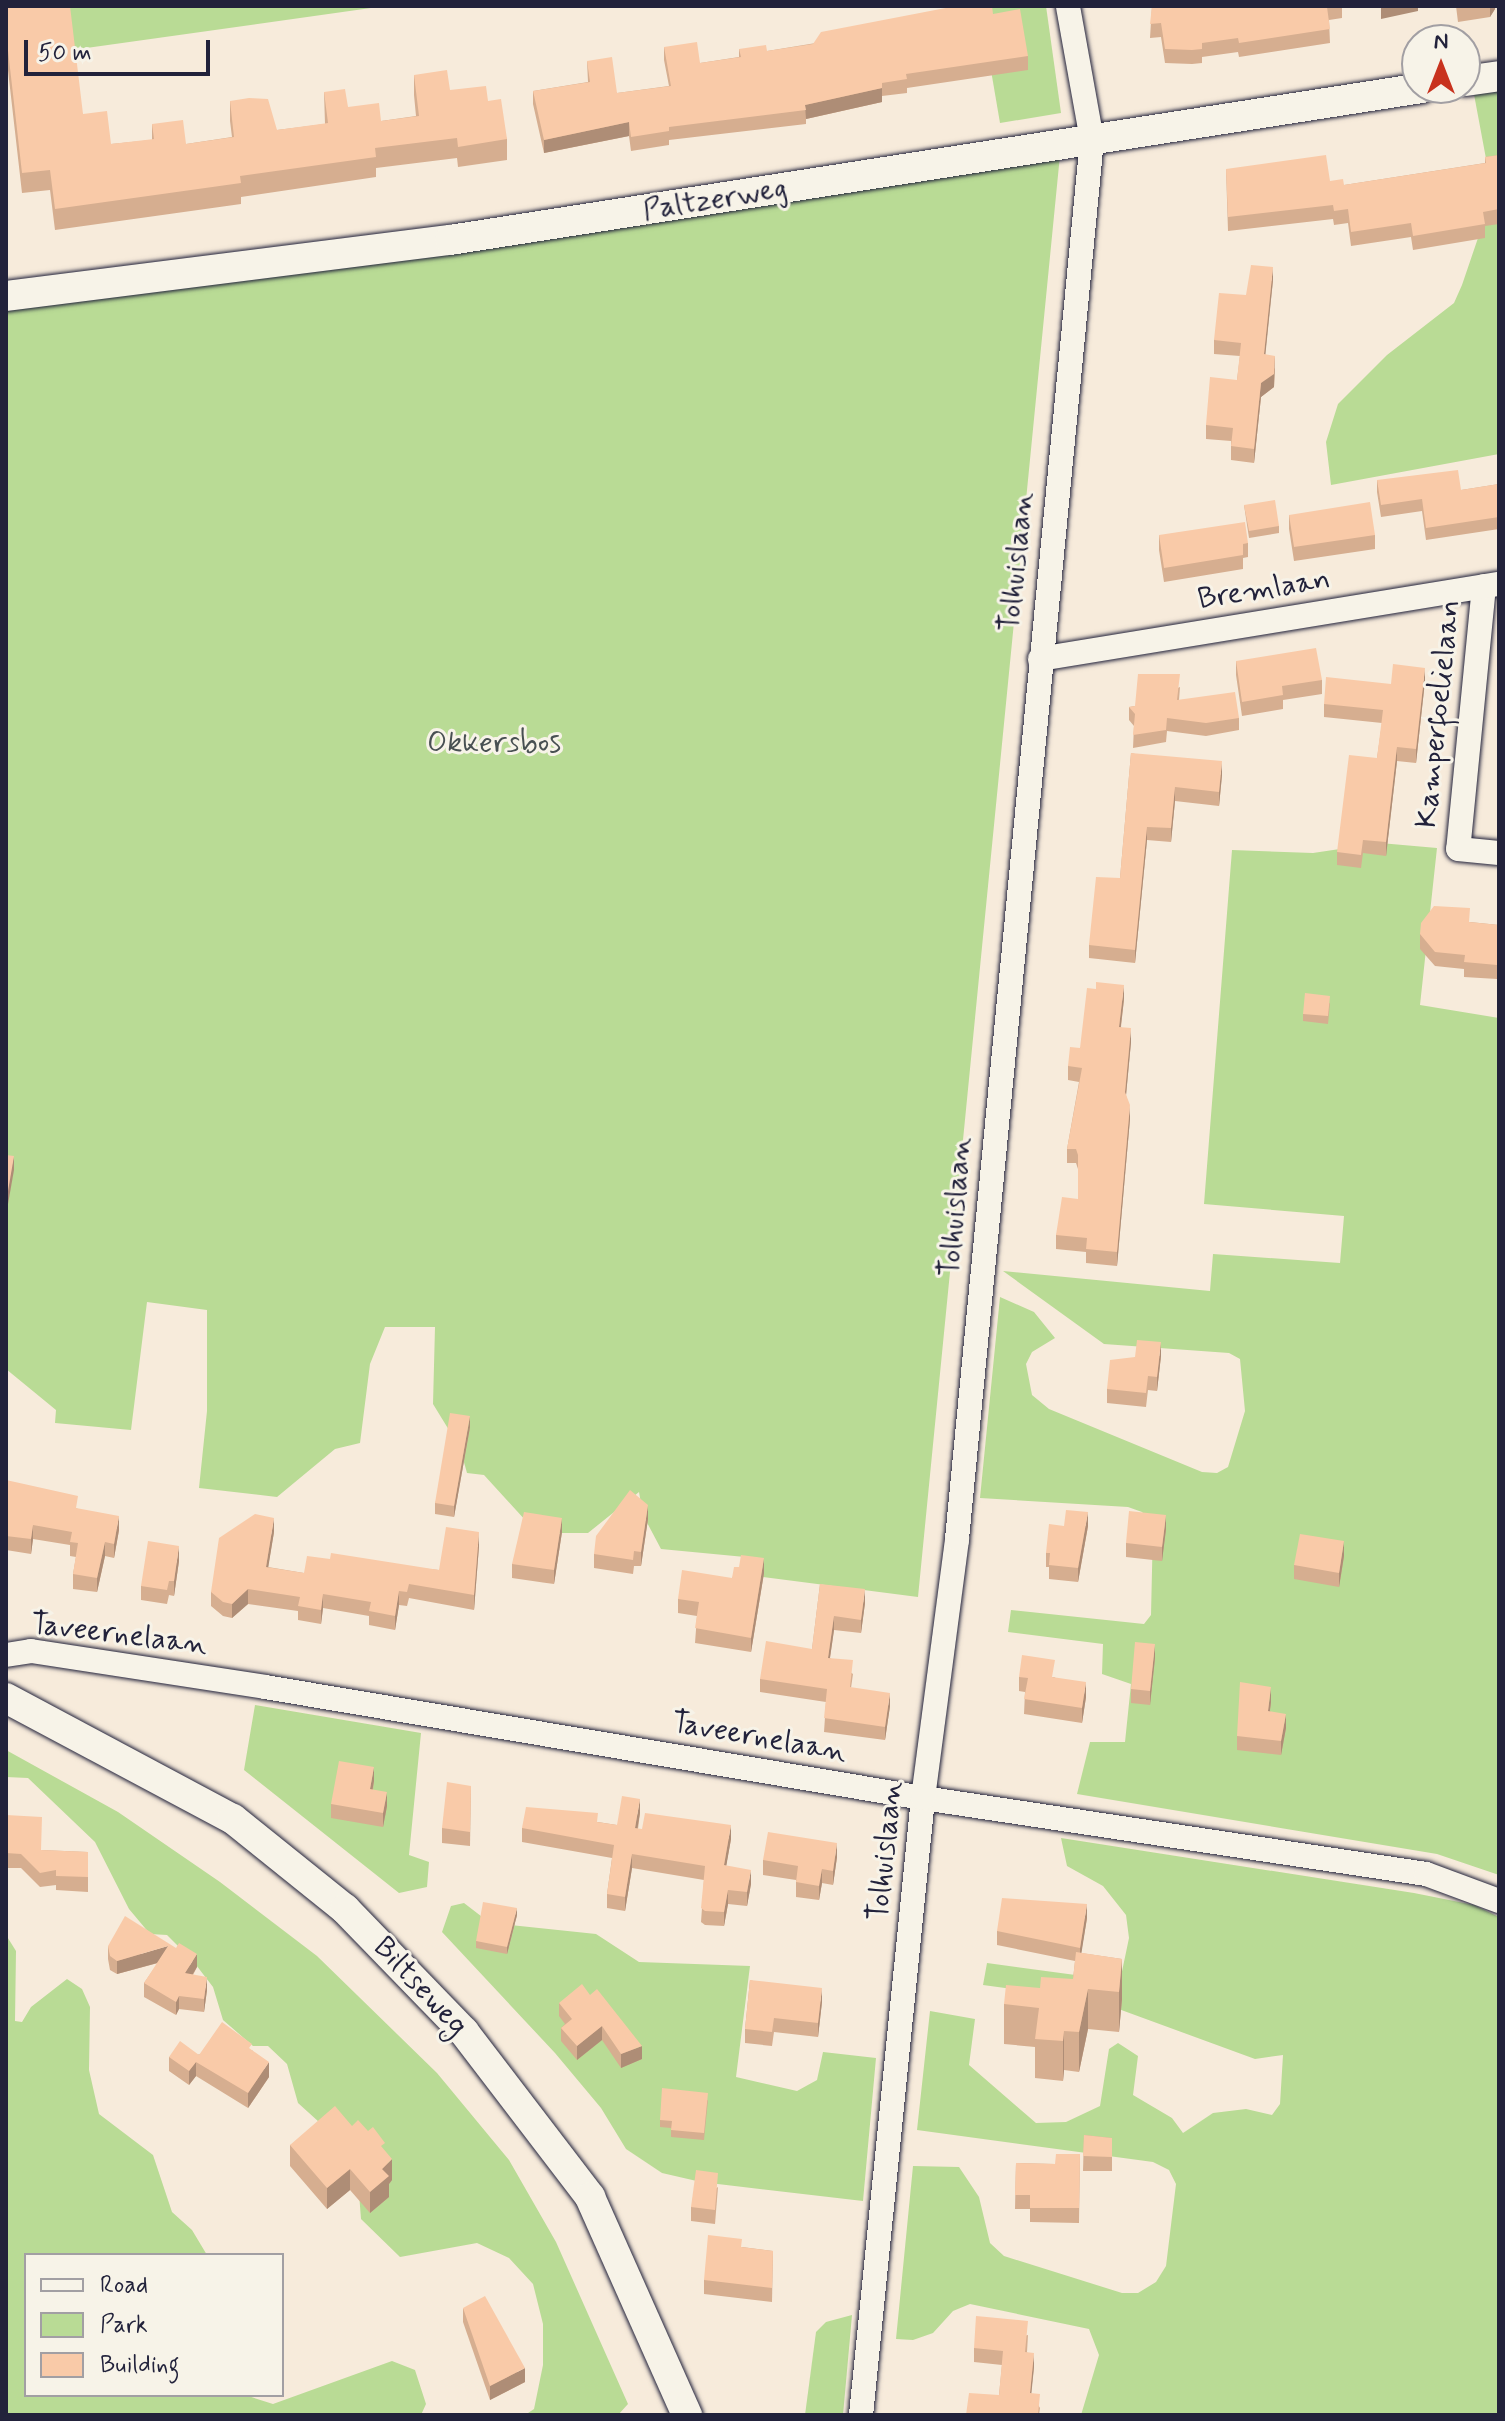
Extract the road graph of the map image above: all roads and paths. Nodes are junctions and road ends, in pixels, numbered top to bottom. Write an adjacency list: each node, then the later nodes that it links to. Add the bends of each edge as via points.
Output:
1 (1068, 6): 3 (street, Tolhuislaan)
2 (1401, 91): 3 (street, Paltzerweg)
3 (1092, 140): 4 (street, Paltzerweg, via 450,240); 6 (street, Tolhuislaan)
4 (6, 296)
5 (1491, 585): 6 (street, Bremlaan); 7 (street, Kamperfoelielaan, via 1458,849)
6 (1040, 659): 10 (street, Tolhuislaan, via 957,1539)
7 (1499, 853)
8 (6, 1655): 10 (street, Taveernelaan, via 31,1651 265,1687)
9 (6, 1698): 12 (street, Biltseweg, via 233,1819 345,1909 464,2032 590,2197)
10 (923, 1798): 11 (street, Taveernelaan, via 1426,1874); 13 (street, Tolhuislaan)
11 (1499, 1901)
12 (687, 2415)
13 (861, 2415)

